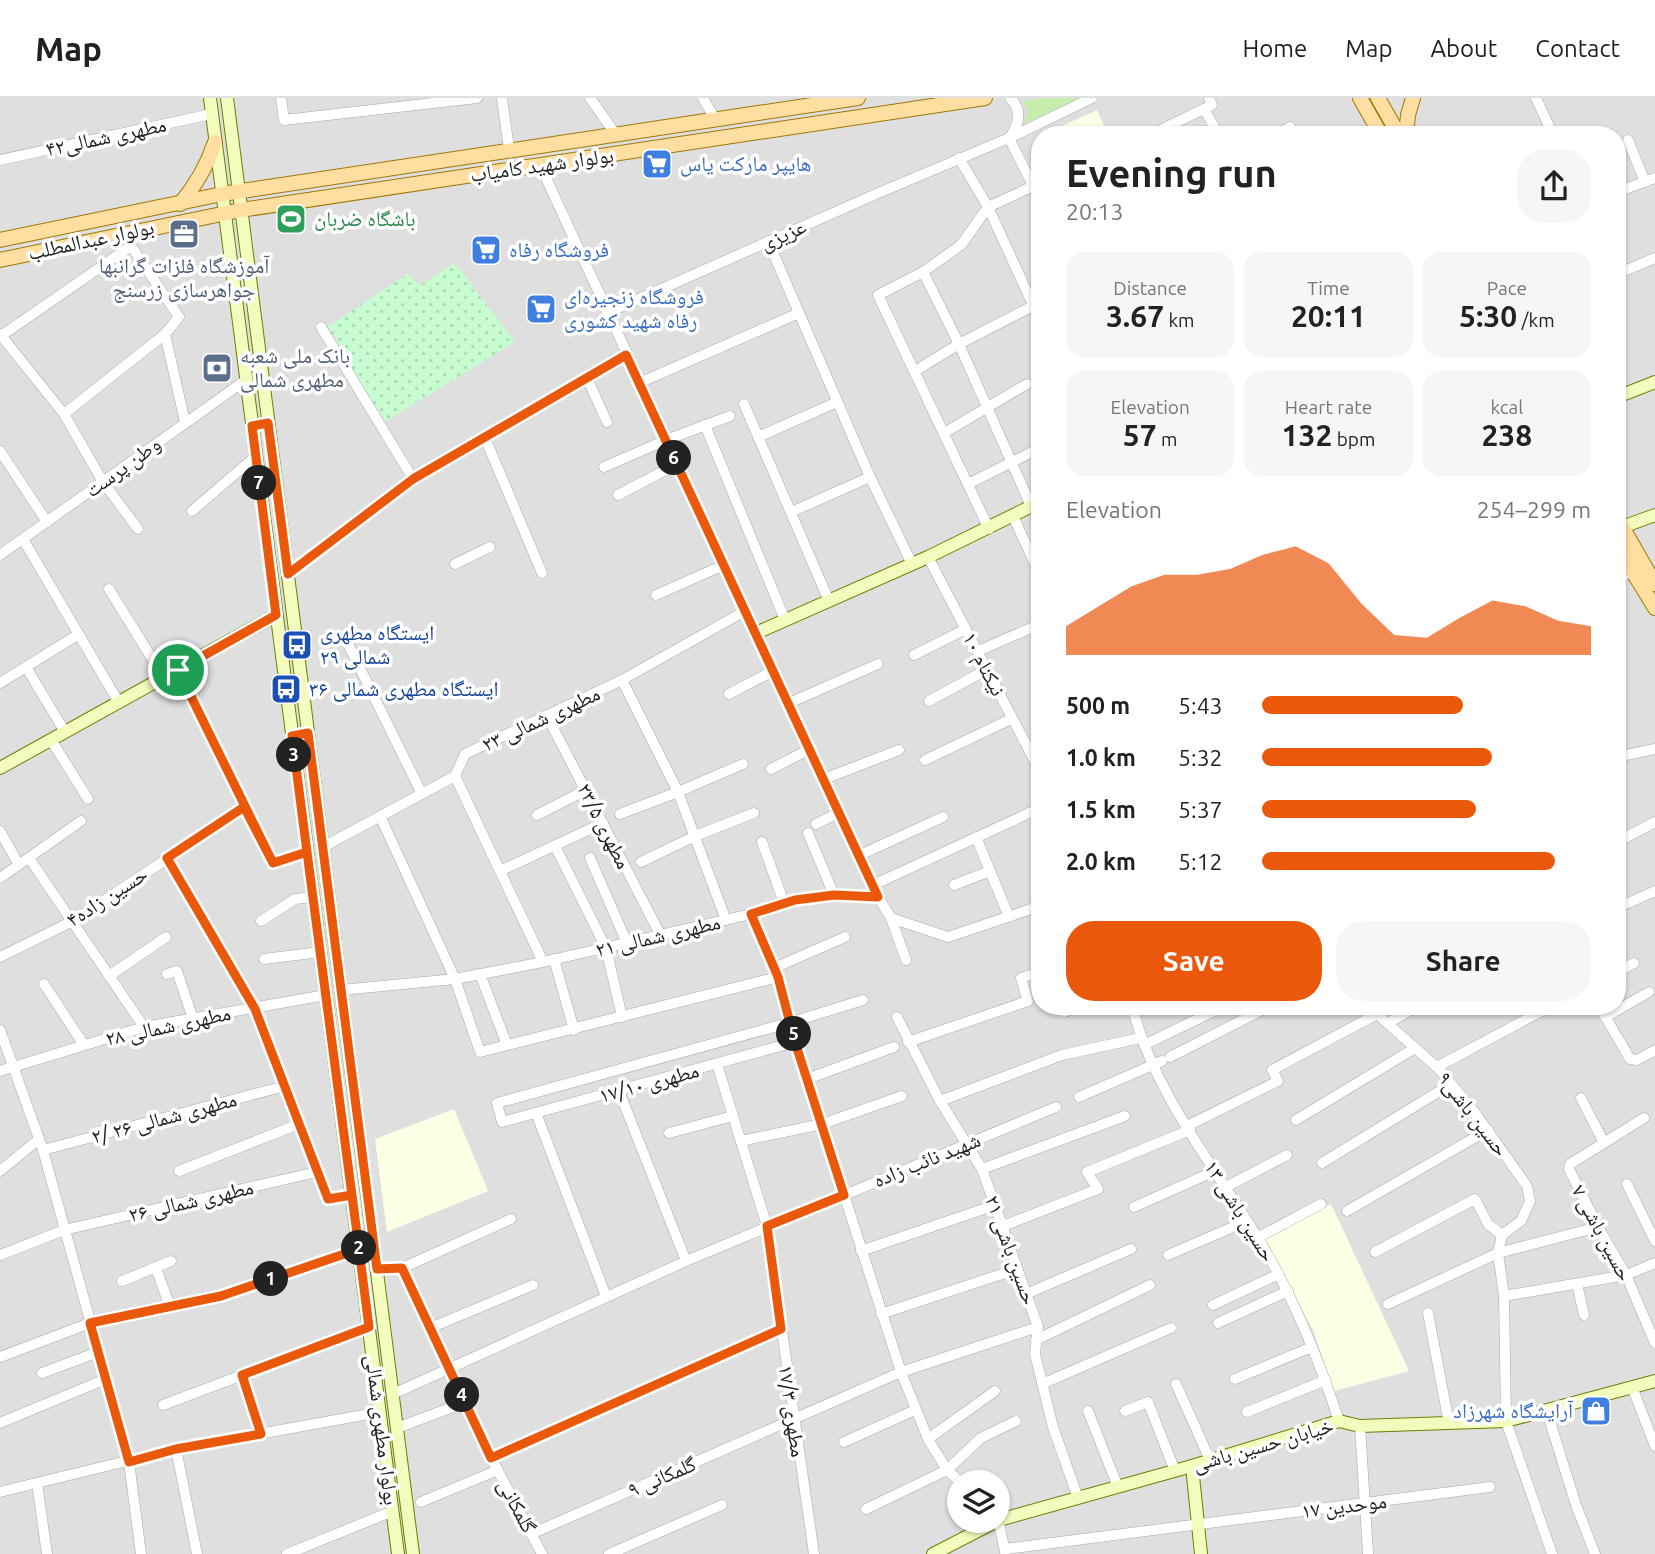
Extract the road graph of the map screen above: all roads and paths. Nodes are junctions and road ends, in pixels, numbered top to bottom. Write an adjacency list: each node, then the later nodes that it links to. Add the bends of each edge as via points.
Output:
1 (210, 98): 18 (main road, بولوار مطهری شمالی)
2 (227, 98): 42 (main road, بولوار مطهری شمالی)
3 (281, 98): 4 (street, via 284,120)
4 (477, 98)
5 (502, 98): 32 (street)
6 (590, 98): 28 (street)
7 (704, 98): 19 (street)
8 (858, 98): 19 (main road, بولوار شهید کامیاب)
9 (985, 98): 35 (main road, بولوار شهید کامیاب)
10 (1010, 98): 29 (street, via 1019,120)
11 (1092, 98): 20 (street, عزیزی)
12 (1209, 98): 17 (street, via 1212,105)
13 (1360, 98): 23 (main road)
14 (1378, 98): 24 (main road)
15 (1413, 98): 25 (main road)
16 (1536, 98): 26 (street)
17 (1204, 109): 21 (street); 22 (street)
18 (211, 114): 31 (main road, بولوار مطهری شمالی); 34 (street, مطهری شمالی۴۲)
19 (715, 119): 28 (main road, بولوار شهید کامیاب)
20 (1034, 126)
21 (1169, 126)
22 (1214, 126)
23 (1376, 126)
24 (1394, 126)
25 (1407, 126)
26 (1549, 126)
27 (1031, 127): 29 (street, عزیزی)
28 (615, 133): 32 (main road, بولوار شهید کامیاب)
29 (1009, 138): 33 (street, عزیزی); 37 (street)
30 (1628, 140): 38 (street)
31 (215, 142): 43 (main road, بولوار مطهری شمالی); 44 (main road, via 196,185)
32 (509, 149): 36 (main road, بولوار شهید کامیاب)
33 (959, 158): 45 (street); 49 (street, عزیزی)
34 (0, 160)
35 (540, 165): 39 (main road, بولوار شهید کامیاب); 56 (street)
36 (411, 166): 39 (main road); 42 (main road, بولوار شهید کامیاب)
37 (1031, 175)
38 (1650, 180): 41 (street)
39 (414, 184): 46 (main road, بولوار شهید کامیاب)
40 (1031, 186): 45 (street)
41 (1626, 189)
42 (239, 191): 43 (main road, بولوار شهید کامیاب); 46 (main road, بولوار مطهری شمالی)
43 (222, 194): 44 (main road, بولوار عبدالمطلب); 47 (main road, بولوار مطهری شمالی)
44 (180, 204): 48 (main road, بولوار عبدالمطلب)
45 (988, 207): 53 (street, via 961,245); 54 (street)
46 (242, 210): 47 (main road, بولوار شهید کامیاب); 77 (main road, بولوار مطهری شمالی)
47 (224, 214): 51 (main road, بولوار عبدالمطلب); 65 (main road, بولوار مطهری شمالی)
48 (0, 240)
49 (768, 242): 56 (street, عزیزی); 57 (street)
50 (1655, 257): 52 (street)
51 (0, 260)
52 (1626, 270)
53 (923, 272): 61 (street); 63 (street, via 878,295)
54 (1031, 302)
55 (1031, 307): 61 (street)
56 (607, 313): 62 (street)
57 (799, 313): 67 (street); 70 (street)
58 (321, 327): 91 (street)
59 (166, 334): 60 (street, via 179,317 131,246); 73 (street); 75 (street)
60 (1, 335): 73 (street)
61 (959, 344): 63 (street); 72 (street)
62 (626, 355): 64 (street); 67 (street)
63 (915, 371): 80 (street)
64 (587, 378): 76 (street); 82 (street)
65 (246, 380): 75 (street, وطن پرست); 79 (main road, بولوار مطهری شمالی)
66 (1655, 382): 69 (main road)
67 (639, 383): 83 (street)
68 (1027, 384): 72 (street)
69 (1626, 393)
70 (837, 402): 81 (street); 90 (street)
71 (744, 404): 81 (street)
72 (986, 408): 80 (street); 87 (street)
73 (64, 414): 92 (street)
74 (730, 416): 78 (street)
75 (185, 422): 92 (street, وطن پرست)
76 (607, 422)
77 (268, 423): 79 (main road); 117 (main road, بولوار مطهری شمالی)
78 (705, 425): 83 (street); 126 (street)
79 (252, 426): 86 (main road, بولوار مطهری شمالی)
80 (944, 433): 93 (street)
81 (758, 437): 98 (street)
82 (485, 438): 91 (street); 116 (street)
83 (666, 440): 88 (street); 89 (street)
84 (0, 451): 102 (street)
85 (1031, 452): 87 (street)
86 (256, 456): 97 (street); 125 (main road, بولوار مطهری شمالی)
87 (1012, 461): 93 (street); 95 (street)
88 (677, 464): 94 (street); 114 (street)
89 (604, 467)
90 (870, 477): 98 (street); 113 (street)
91 (413, 479): 117 (street)
92 (103, 482): 102 (street, وطن پرست); 103 (street)
93 (968, 484): 104 (street)
94 (618, 495)
95 (1031, 497)
96 (1031, 506): 100 (main road)
97 (192, 511)
98 (791, 512): 122 (street)
99 (1655, 515): 101 (main road)
100 (1013, 516): 104 (main road); 108 (street)
101 (1626, 521)
102 (47, 523): 106 (street, وطن پرست)
103 (138, 529)
104 (989, 529): 110 (main road)
105 (1626, 533): 119 (main road)
106 (23, 540): 109 (street, وطن پرست); 130 (street)
107 (489, 548): 112 (street)
108 (1031, 553)
109 (0, 555)
110 (928, 557): 113 (main road); 128 (street, نیکنام ۱۰)
111 (1626, 562): 115 (main road)
112 (454, 564)
113 (912, 564): 122 (main road)
114 (724, 565): 121 (street); 124 (street)
115 (1632, 572): 118 (street); 123 (main road)
116 (542, 573)
117 (288, 574): 149 (main road, بولوار مطهری شمالی)
118 (1626, 574)
119 (1655, 584)
120 (109, 589): 139 (street)
121 (656, 595)
122 (829, 601): 126 (main road)
123 (1655, 608)
124 (746, 611): 129 (street); 140 (street, مطهری شمالی ۲۳)
125 (276, 615): 136 (main road); 150 (main road, بولوار مطهری شمالی)
126 (785, 620): 129 (main road)
127 (1031, 628): 132 (street)
128 (966, 629): 132 (street, نیکنام ۱۰); 133 (street)
129 (756, 633): 138 (street)
130 (79, 634): 135 (street); 144 (street)
131 (344, 636): 165 (street)
132 (978, 651): 137 (street, نیکنام ۱۰)
133 (914, 655)
134 (878, 664): 145 (street)
135 (26, 667): 141 (street); 148 (street)
136 (178, 670): 139 (main road); 167 (street)
137 (986, 670): 143 (street); 147 (street, نیکنام ۱۰)
138 (774, 671): 142 (street); 145 (street)
139 (164, 678): 144 (main road)
140 (622, 680): 146 (street, مطهری شمالی ۲۳); 164 (street)
141 (0, 682)
142 (729, 694)
143 (929, 701)
144 (118, 703): 148 (main road)
145 (789, 703): 152 (street)
146 (547, 716): 161 (street, مطهری شمالی ۲۳, via 465,754); 163 (street, مطهری ۲۳/۵)
147 (1011, 719): 156 (street, نیکنام ۱۰); 157 (street)
148 (65, 732): 151 (main road)
149 (308, 733): 150 (main road); 186 (main road, بولوار مطهری شمالی)
150 (292, 736): 187 (main road, بولوار مطهری شمالی)
151 (51, 740): 158 (main road); 166 (street)
152 (810, 749): 160 (street); 162 (street)
153 (1655, 749): 155 (street)
154 (899, 750): 162 (street)
155 (1626, 752)
156 (1031, 755)
157 (925, 760)
158 (2, 764)
159 (743, 764): 164 (street)
160 (771, 769)
161 (456, 776): 165 (street, مطهری شمالی ۲۳); 195 (street)
162 (824, 779): 168 (street)
163 (586, 790): 172 (street); 177 (street, مطهری ۲۳/۵)
164 (678, 792): 171 (street); 181 (street)
165 (422, 794): 173 (street, مطهری شمالی ۲۳)
166 (88, 799)
167 (244, 807): 187 (street, via 273,863); 190 (street, حسین زاده۴)
168 (840, 812): 178 (street); 188 (street)
169 (1031, 812): 182 (street)
170 (754, 813): 181 (street)
171 (620, 814)
172 (537, 815)
173 (380, 817): 186 (street, مطهری شمالی ۲۳); 230 (street)
174 (943, 817): 188 (street)
175 (80, 821): 189 (street)
176 (1655, 822): 183 (street)
177 (603, 823): 185 (street); 212 (street, مطهری ۲۳/۵)
178 (816, 824)
179 (0, 831): 193 (street)
180 (808, 833): 200 (street)
181 (695, 836): 192 (street); 209 (street)
182 (976, 837): 194 (street); 197 (street)
183 (1626, 837)
184 (762, 842): 203 (street)
185 (555, 846): 195 (street); 216 (street)
186 (323, 847): 232 (main road, بولوار مطهری شمالی)
187 (307, 852): 201 (main road, بولوار مطهری شمالی)
188 (860, 855): 197 (street)
189 (29, 858): 193 (street); 210 (street)
190 (167, 858): 210 (street, حسین زاده۴); 237 (street)
191 (590, 858): 215 (street)
192 (641, 862)
193 (19, 865): 196 (street)
194 (990, 870): 198 (street); 207 (street)
195 (500, 871): 222 (street)
196 (0, 878)
197 (873, 884): 202 (street)
198 (954, 885)
199 (1655, 891): 204 (street)
200 (834, 895): 202 (street, مطهری شمالی ۲۱); 203 (street, مطهری شمالی ۲۱)
201 (313, 897): 211 (street, via 295,900); 217 (main road, بولوار مطهری شمالی)
202 (878, 897): 208 (street)
203 (784, 904): 206 (street, مطهری شمالی ۲۱)
204 (1626, 904)
205 (1031, 909): 207 (street)
206 (751, 914): 209 (street, مطهری شمالی ۲۱); 225 (street)
207 (1009, 917): 208 (street, via 948,937)
208 (891, 918): 221 (street)
209 (726, 920): 212 (street, مطهری شمالی ۲۱)
210 (73, 921): 218 (street, حسین زاده۴); 229 (street)
211 (261, 921)
212 (661, 936): 215 (street, مطهری شمالی ۲۱)
213 (166, 937): 229 (street)
214 (845, 937): 225 (street)
215 (628, 943): 216 (street, مطهری شمالی ۲۱)
216 (606, 948): 220 (street, مطهری شمالی ۲۱); 246 (street)
217 (320, 952): 219 (street); 234 (main road, بولوار مطهری شمالی)
218 (0, 957)
219 (264, 959)
220 (554, 959): 222 (street, مطهری شمالی ۲۱); 254 (street)
221 (906, 960)
222 (543, 962): 227 (street, مطهری شمالی ۲۱)
223 (1634, 963): 224 (street)
224 (1626, 967)
225 (776, 973): 246 (street); 250 (street)
226 (167, 974): 249 (street, via 177,971)
227 (480, 974): 230 (street, مطهری شمالی ۲۱); 259 (street)
228 (1031, 975): 256 (street, via 1021,978 1028,1001)
229 (109, 976): 252 (street)
230 (455, 979): 232 (street, مطهری شمالی ۲۱); 259 (street, via 480,1052)
231 (44, 984): 258 (street)
232 (341, 990): 328 (main road, بولوار مطهری شمالی)
233 (1649, 992): 236 (street)
234 (326, 995): 237 (street, مطهری شمالی ۲۸); 301 (main road, بولوار مطهری شمالی)
235 (863, 1000): 250 (street)
236 (1626, 1005)
237 (255, 1009): 249 (street, مطهری شمالی ۲۸); 270 (street)
238 (1134, 1015): 257 (street, حسین باشی ۱۳)
239 (1205, 1015): 257 (street)
240 (1252, 1015): 263 (street)
241 (1375, 1015): 284 (street)
242 (1378, 1015): 251 (street, حسین باشی۹)
243 (1402, 1015): 251 (street)
244 (1534, 1015): 265 (street)
245 (1609, 1015): 248 (street)
246 (622, 1017): 254 (street)
247 (897, 1017): 256 (street, حسین باشی ۲۱)
248 (1605, 1017): 262 (street, via 1634,1061)
249 (193, 1019): 252 (street, مطهری شمالی ۲۸)
250 (792, 1023): 255 (street); 277 (street, مطهری ۱۷/۱۰, via 497,1103 502,1122)
251 (1388, 1023): 261 (street, حسین باشی۹)
252 (144, 1027): 258 (street, مطهری شمالی ۲۸)
253 (0, 1030): 266 (street)
254 (574, 1030): 259 (street)
255 (795, 1042): 264 (street, مطهری ۱۷/۱۰); 268 (street)
256 (908, 1042): 275 (street, حسین باشی ۲۱)
257 (1142, 1042): 263 (street, حسین باشی ۱۳); 275 (street, via 1062,1055)
258 (84, 1045): 266 (street, مطهری شمالی ۲۸)
259 (508, 1045)
260 (894, 1047): 268 (street)
261 (1415, 1048): 265 (street, حسین باشی۹); 281 (street)
262 (1654, 1053)
263 (1162, 1061): 273 (street); 284 (street, حسین باشی ۱۳)
264 (717, 1064): 271 (street, مطهری ۱۷/۱۰); 278 (street, مطهری ۱۷/۳)
265 (1437, 1067): 269 (street, حسین باشی۹)
266 (13, 1068): 267 (street, مطهری شمالی ۲۸); 287 (street)
267 (0, 1071)
268 (807, 1079): 283 (street)
269 (1451, 1084): 285 (street, حسین باشی۹); 293 (street)
270 (285, 1086): 282 (street); 291 (street, مطهری شمالی ۲۶ /۲)
271 (619, 1091): 277 (street, مطهری ۱۷/۱۰); 324 (street)
272 (902, 1096): 283 (street)
273 (1079, 1097)
274 (1581, 1098): 289 (street)
275 (940, 1101): 290 (street, حسین باشی ۲۱)
276 (1056, 1107): 290 (street, شهید نائب زاده)
277 (536, 1113): 338 (street)
278 (733, 1116): 286 (street); 288 (street, مطهری ۱۷/۳)
279 (1125, 1116): 294 (street)
280 (1644, 1118): 289 (street, حسین باشی ۷)
281 (1296, 1120)
282 (299, 1124): 296 (street); 298 (street)
283 (822, 1124): 288 (street); 302 (street)
284 (1189, 1128): 297 (street, حسین باشی ۱۳); 310 (street, via 1087,1172 1098,1189)
285 (1488, 1130): 306 (street); 313 (street, حسین باشی۹, via 1527,1186 1530,1201 1521,1222)
286 (669, 1133)
287 (39, 1139): 291 (street); 295 (street)
288 (741, 1141): 309 (street, مطهری ۱۷/۳)
289 (1604, 1143): 311 (street, حسین باشی ۷, via 1569,1169)
290 (967, 1144): 294 (street, حسین باشی ۲۱); 302 (street, شهید نائب زاده)
291 (43, 1150): 312 (street)
292 (1286, 1155): 300 (street)
293 (1322, 1163)
294 (982, 1169): 304 (street, حسین باشی ۲۱)
295 (0, 1171)
296 (179, 1171)
297 (1215, 1171): 300 (street, حسین باشی ۱۳); 305 (street)
298 (317, 1172): 301 (street, via 328,1199); 312 (street, مطهری شمالی ۲۶)
299 (1626, 1184): 315 (street)
300 (1226, 1187): 308 (street, حسین باشی ۱۳)
301 (352, 1195): 316 (main road, بولوار مطهری شمالی)
302 (844, 1195): 309 (street, شهید نائب زاده); 318 (street)
303 (1321, 1204): 314 (street)
304 (995, 1205): 310 (street, حسین باشی ۲۱); 318 (street)
305 (1134, 1207)
306 (1347, 1211)
307 (512, 1219): 327 (street)
308 (1247, 1221): 314 (street, حسین باشی ۱۳); 322 (street)
309 (767, 1226): 324 (street, شهید نائب زاده); 352 (street, مطهری ۱۷/۳)
310 (1003, 1226): 329 (street, حسین باشی ۲۱)
311 (1598, 1227): 320 (street); 331 (street, حسین باشی ۷)
312 (64, 1230): 321 (street, مطهری شمالی ۲۶); 346 (street)
313 (1502, 1235): 319 (street, via 1488,1224 1475,1199); 320 (street)
314 (1257, 1238): 330 (street, حسین باشی ۱۳)
315 (1655, 1241)
316 (359, 1249): 342 (street, via 221,1296); 349 (main road, بولوار مطهری شمالی)
317 (1131, 1249): 337 (street)
318 (861, 1251): 344 (street)
319 (1375, 1252)
320 (1498, 1253): 339 (street); 340 (street)
321 (0, 1255)
322 (1168, 1255)
323 (171, 1261): 326 (street)
324 (686, 1261): 338 (street, شهید نائب زاده)
325 (1655, 1263): 331 (street)
326 (156, 1268): 332 (street); 342 (street)
327 (402, 1268): 328 (street); 350 (street, گلمکانی)
328 (377, 1269): 370 (main road, بولوار مطهری شمالی)
329 (1017, 1269): 337 (street, حسین باشی ۲۱); 344 (street)
330 (1279, 1274): 336 (street, حسین باشی ۱۳); 341 (street)
331 (1626, 1275): 333 (street); 354 (street, حسین باشی ۷)
332 (122, 1281)
333 (1577, 1284): 339 (street); 345 (street)
334 (533, 1285): 350 (street)
335 (1150, 1285): 353 (street)
336 (1288, 1291): 347 (street); 355 (street, حسین باشی ۱۳)
337 (1026, 1294): 348 (street, حسین باشی ۲۱)
338 (606, 1296): 358 (street, شهید نائب زاده)
339 (1504, 1296): 382 (street)
340 (1388, 1304)
341 (1213, 1305)
342 (170, 1307): 346 (street)
343 (1428, 1313): 384 (street)
344 (881, 1314): 359 (street)
345 (1584, 1315)
346 (90, 1323): 356 (street); 357 (street)
347 (1218, 1323)
348 (1038, 1326): 353 (street, حسین باشی ۲۱); 359 (street, گلمکانی ۹)
349 (369, 1327): 361 (street); 376 (main road, بولوار مطهری شمالی)
350 (430, 1328): 358 (street, گلمکانی)
351 (1171, 1328): 366 (street)
352 (781, 1329): 379 (street, مطهری ۱۷/۳); 392 (street)
353 (1036, 1340): 366 (street, حسین باشی ۲۱)
354 (1655, 1343)
355 (1312, 1347): 363 (street); 364 (street, حسین باشی ۱۳)
356 (99, 1352): 360 (street); 362 (street)
357 (0, 1357)
358 (452, 1369): 370 (street, شهید نائب زاده); 371 (street, گلمکانی)
359 (901, 1372): 373 (street); 379 (street, گلمکانی ۹)
360 (42, 1373)
361 (242, 1375): 372 (street); 387 (street)
362 (106, 1379): 383 (street); 394 (street)
363 (1235, 1379)
364 (1326, 1380): 377 (street); 381 (street, حسین باشی ۱۳)
365 (1655, 1381): 368 (main road, خیابان حسین باشی)
366 (1042, 1384): 403 (street, حسین باشی ۲۱)
367 (1176, 1384): 393 (street)
368 (1632, 1387): 378 (main road, خیابان حسین باشی); 390 (street)
369 (996, 1391): 388 (street)
370 (393, 1394): 386 (main road, بولوار مطهری شمالی)
371 (466, 1402): 386 (street); 392 (street, گلمکانی)
372 (163, 1405)
373 (915, 1410): 388 (street); 389 (street)
374 (1088, 1411): 400 (street)
375 (1125, 1411): 398 (street, via 1148,1402)
376 (380, 1412): 387 (street); 408 (main road, بولوار مطهری شمالی)
377 (1247, 1412)
378 (1547, 1412): 382 (main road, خیابان حسین باشی); 428 (street)
379 (793, 1420): 413 (street, گلمکانی ۹); 423 (street, مطهری ۱۷/۳)
380 (1016, 1421): 396 (street, via 981,1438)
381 (1339, 1421): 385 (main road, خیابان حسین باشی); 393 (main road, خیابان حسین باشی)
382 (1506, 1421): 384 (main road, خیابان حسین باشی); 427 (street)
383 (0, 1423)
384 (1449, 1423): 385 (main road, خیابان حسین باشی)
385 (1360, 1426): 405 (street)
386 (397, 1428): 414 (main road, بولوار مطهری شمالی)
387 (261, 1434): 391 (street)
388 (928, 1439): 396 (street)
389 (844, 1443)
390 (1655, 1446)
391 (176, 1449): 394 (street); 419 (street)
392 (491, 1458): 397 (street, گلمکانی)
393 (1210, 1460): 395 (main road, خیابان حسین باشی)
394 (129, 1462): 399 (street); 418 (street)
395 (1192, 1466): 398 (main road, خیابان حسین باشی); 410 (main road)
396 (947, 1469): 407 (street)
397 (498, 1470): 404 (street); 413 (street, گلمکانی)
398 (1175, 1471): 400 (main road, خیابان حسین باشی)
399 (37, 1483): 402 (street); 417 (street)
400 (1118, 1487): 403 (main road, خیابان حسین باشی)
401 (1490, 1487): 405 (street, موحدین ۱۷)
402 (0, 1492)
403 (1078, 1498): 409 (main road, خیابان حسین باشی)
404 (421, 1502)
405 (1365, 1503): 410 (street, موحدین ۱۷); 426 (street)
406 (722, 1505): 422 (street)
407 (866, 1509)
408 (393, 1511): 415 (main road, بولوار مطهری شمالی); 420 (street)
409 (1010, 1517)
410 (1198, 1524): 416 (street, موحدین ۱۷); 425 (main road)
411 (973, 1533): 424 (main road, خیابان حسین باشی)
412 (1001, 1533): 416 (street)
413 (531, 1534): 421 (street, گلمکانی)
414 (413, 1549): 415 (main road)
415 (398, 1550)
416 (1005, 1551)
417 (47, 1554)
418 (141, 1554)
419 (197, 1554)
420 (287, 1554)
421 (542, 1554)
422 (609, 1554)
423 (814, 1554)
424 (933, 1554)
425 (1201, 1554)
426 (1368, 1554)
427 (1552, 1554)
428 (1595, 1554)

